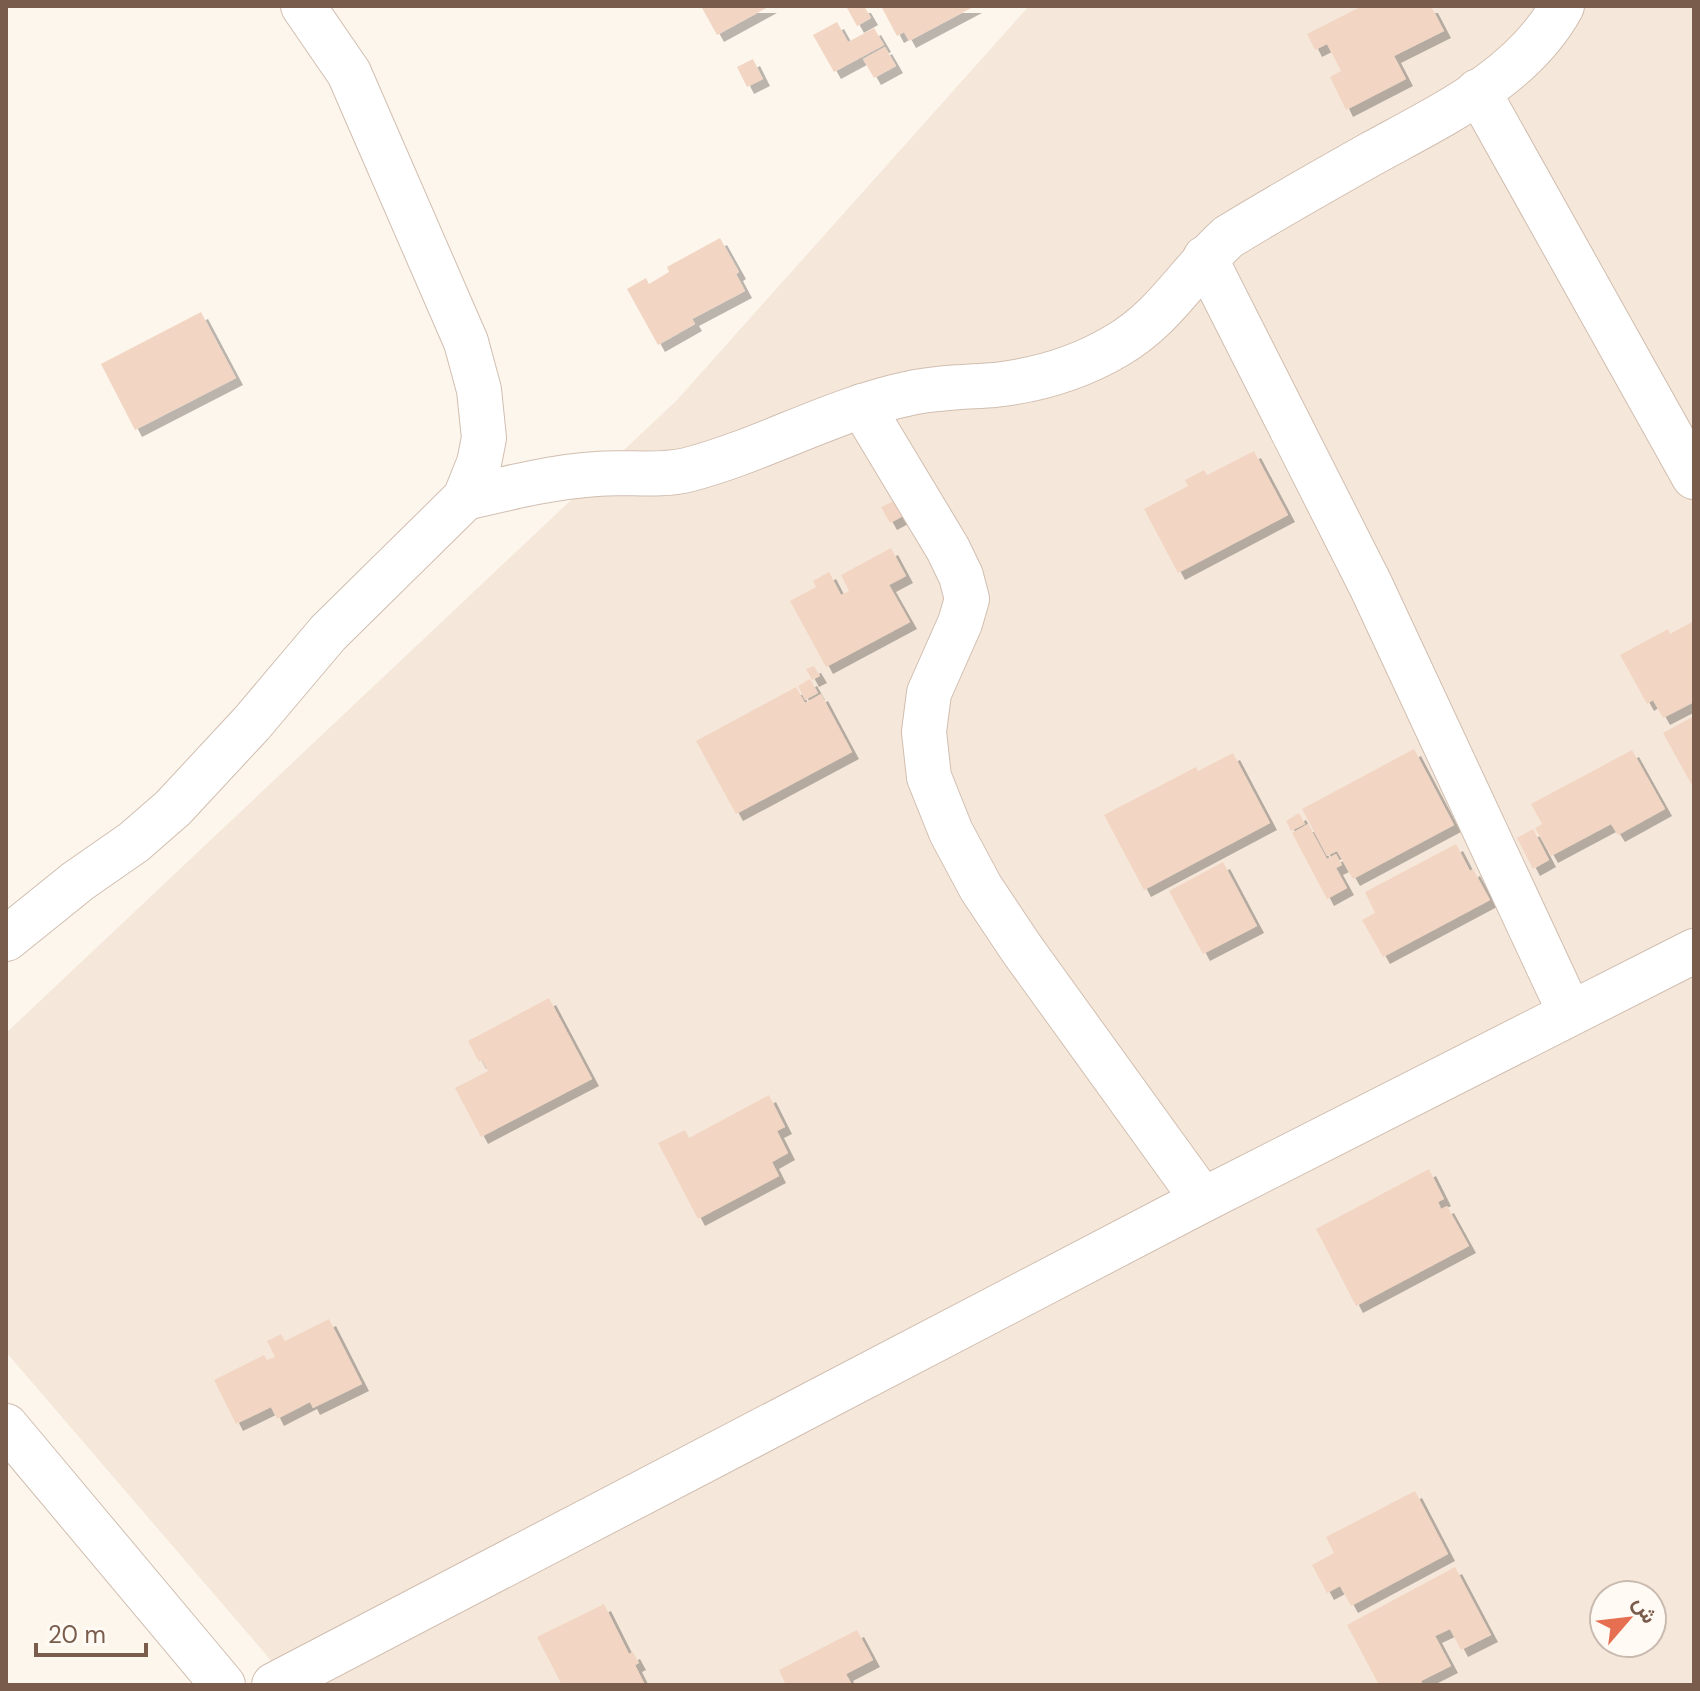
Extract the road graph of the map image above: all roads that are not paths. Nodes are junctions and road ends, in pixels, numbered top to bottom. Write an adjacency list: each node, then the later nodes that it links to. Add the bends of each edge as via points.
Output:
1 (303, 6): 7 (street, via 349,73 466,342 484,438)
2 (1562, 6): 3 (street, via 1531,49)
3 (1478, 91): 4 (street, via 1228,237); 6 (street)
4 (1205, 258): 5 (street, via 1185,287 1143,329 1085,363 1044,377 912,392); 10 (street, via 1390,625)
5 (862, 406): 7 (street, via 756,449 681,471 553,478); 11 (street, via 948,549 967,599 929,693 924,732 929,777 951,832 1021,948)
6 (1694, 477)
7 (465, 498): 8 (street, via 328,633 173,808)
8 (6, 939)
9 (1694, 951): 10 (street)
10 (1570, 1013): 11 (street)
11 (1203, 1200): 14 (street)
12 (6, 1426): 13 (street)
13 (223, 1685)
14 (274, 1685)

